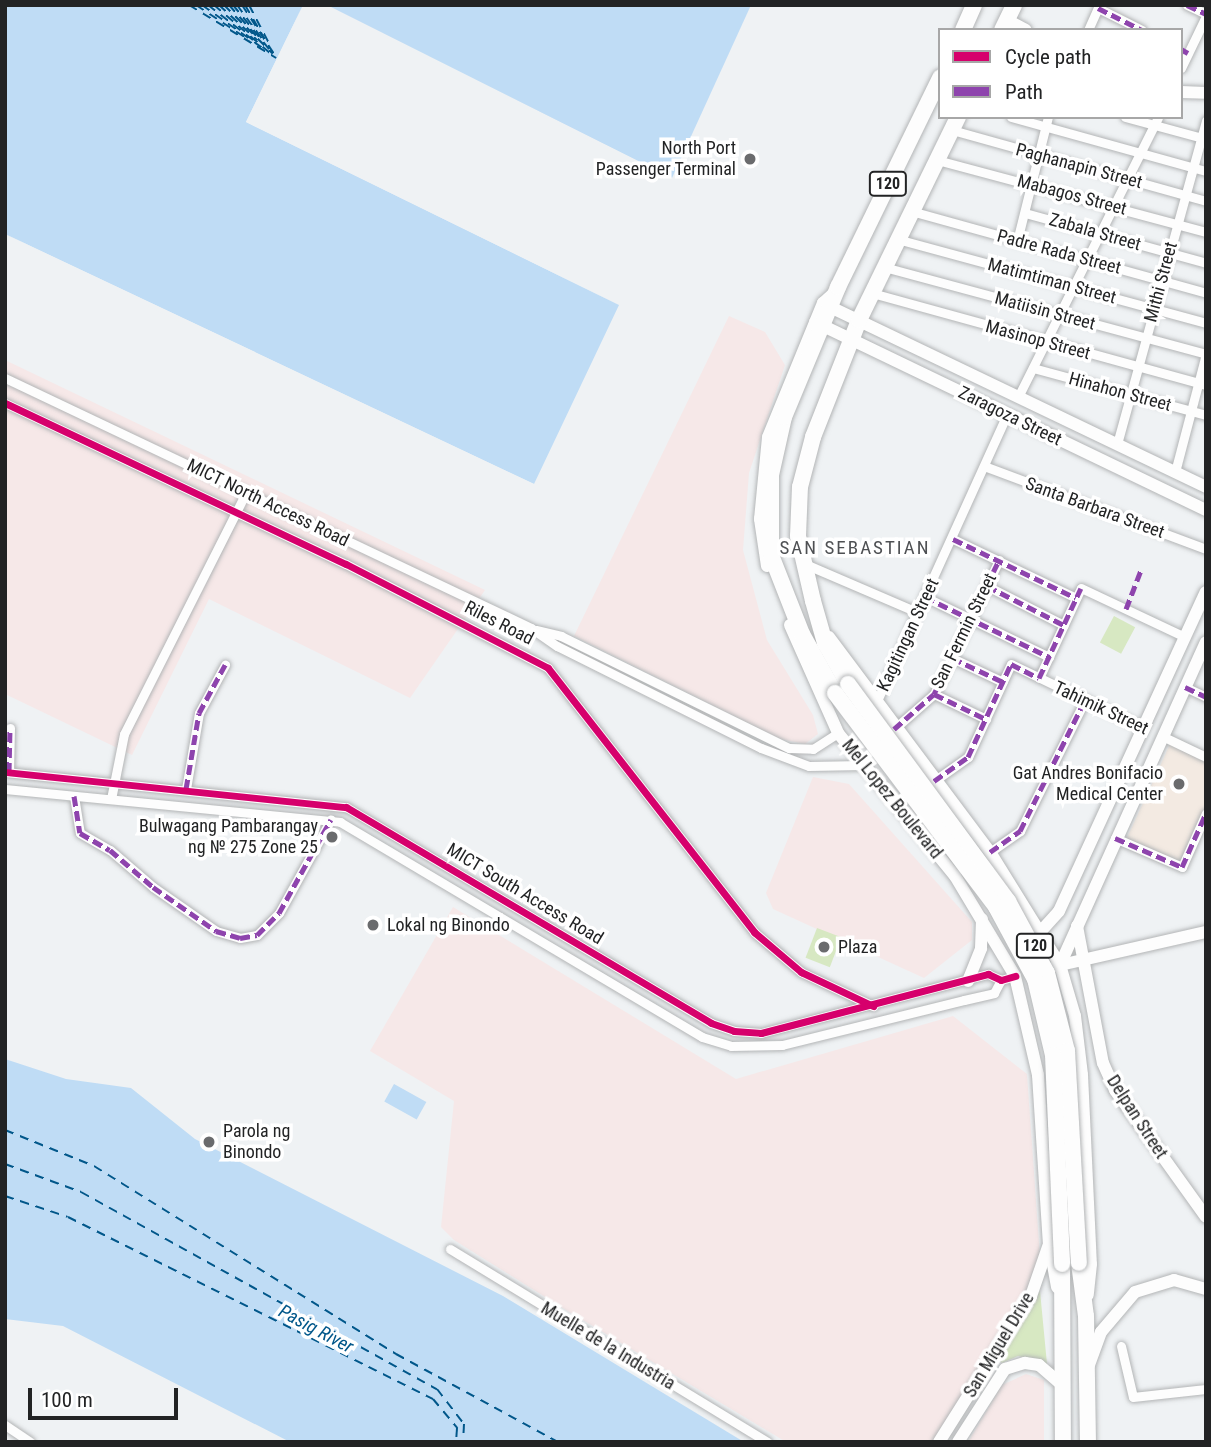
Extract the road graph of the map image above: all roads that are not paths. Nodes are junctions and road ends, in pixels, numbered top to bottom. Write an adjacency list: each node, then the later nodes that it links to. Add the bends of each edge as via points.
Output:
1 (974, 5): 7 (highway)
2 (1014, 5): 6 (highway)
3 (1187, 5): 5 (street)
4 (1098, 6): 8 (street); 9 (street)
5 (1206, 15): 10 (street)
6 (1004, 25)
7 (963, 28)
8 (1089, 28)
9 (1138, 28)
10 (1185, 51)
11 (938, 82): 45 (highway, Mel Lopez Boulevard / 120)
12 (1183, 92): 13 (street)
13 (1206, 93)
14 (1025, 119): 17 (street)
15 (1206, 120): 19 (street, Mithi Street)
16 (1156, 121): 19 (street); 20 (street)
17 (1047, 122): 20 (street); 21 (street)
18 (955, 124): 21 (street, Paghanapin Street); 22 (highway, Mel Lopez Boulevard / 120)
19 (1203, 139): 23 (street, Mithi Street)
20 (1141, 153): 23 (street); 25 (street)
21 (1039, 155): 25 (street, Paghanapin Street); 26 (street)
22 (937, 160): 26 (street, Mabagos Street); 30 (highway, Mel Lopez Boulevard / 120)
23 (1192, 167): 24 (street); 27 (street, Mithi Street)
24 (1206, 170)
25 (1128, 179): 27 (street, Paghanapin Street); 29 (street)
26 (1032, 184): 29 (street, Mabagos Street); 31 (street)
27 (1185, 196): 28 (street, Paghanapin Street); 32 (street, Mithi Street)
28 (1206, 201)
29 (1115, 207): 32 (street, Mabagos Street); 34 (street)
30 (911, 211): 35 (highway, Mel Lopez Boulevard / 120); 36 (street, Padre Rada Street)
31 (1025, 212): 34 (street, Zabala Street); 36 (street)
32 (1177, 223): 33 (street, Mabagos Street); 37 (street, Mithi Street)
33 (1206, 232)
34 (1102, 234): 37 (street, Zabala Street); 38 (street)
35 (897, 240): 40 (highway, Mel Lopez Boulevard / 120); 42 (street, Matimtiman Street)
36 (1017, 241): 38 (street, Padre Rada Street)
37 (1168, 252): 39 (street, Zabala Street); 41 (street, Mithi Street)
38 (1090, 260): 41 (street, Padre Rada Street); 42 (street)
39 (1206, 263)
40 (884, 267): 43 (highway, Mel Lopez Boulevard / 120); 47 (street, Matiisin Street)
41 (1163, 281): 44 (street, Padre Rada Street); 46 (street, Mithi Street)
42 (1076, 287): 46 (street, Matimtiman Street); 47 (street)
43 (872, 293): 48 (highway, Mel Lopez Boulevard / 120); 53 (street, Masinop Street)
44 (1206, 293)
45 (826, 305): 48 (street, Zaragoza Street); 49 (highway, Mel Lopez Boulevard / 120)
46 (1154, 309): 50 (street, Matimtiman Street); 52 (street, Mithi Street)
47 (1061, 315): 52 (street, Matiisin Street); 53 (street)
48 (859, 320): 51 (highway, Mel Lopez Boulevard / 120); 60 (street, Zaragoza Street)
49 (818, 323): 51 (street, Zaragoza Street); 93 (highway, Mel Lopez Boulevard / 120, via 784,417 771,475 768,518 771,555 802,635); 102 (street, Mel Lopez Boulevard / 120, via 768,437 760,519 764,558 818,695)
50 (1206, 323)
51 (852, 339): 63 (street, Zaragoza Street); 75 (highway, Mel Lopez Boulevard / 120, via 805,463 797,511)
52 (1146, 339): 54 (street, Matiisin Street); 55 (street, Mithi Street)
53 (1046, 344): 55 (street, Masinop Street); 56 (street)
54 (1206, 354): 58 (street)
55 (1139, 367): 58 (street, Masinop Street); 59 (street, Mithi Street)
56 (1033, 368): 59 (street, Hinahon Street); 60 (street)
57 (5, 378): 69 (street, MICT North Access Road)
58 (1201, 384): 62 (street)
59 (1131, 395): 62 (street, Hinahon Street); 65 (street, Mithi Street)
60 (1018, 397): 65 (street, Zaragoza Street)
61 (5, 403): 71 (street, Riles Road)
62 (1190, 411): 64 (street, Hinahon Street); 67 (street)
63 (1007, 414): 66 (street, Kagitingan Street); 70 (street, Zaragoza Street)
64 (1206, 415)
65 (1117, 444): 67 (street, Zaragoza Street)
66 (984, 466): 72 (street, Kagitingan Street); 73 (street, Santa Barbara Street)
67 (1175, 472): 68 (street, Zaragoza Street)
68 (1206, 487)
69 (246, 493): 71 (street); 84 (street, MICT North Access Road)
70 (1206, 510)
71 (236, 511): 108 (street, via 124,734); 129 (street, Riles Road, via 548,668 754,932 801,972)
72 (953, 539): 74 (street); 78 (street, Kagitingan Street)
73 (1206, 549)
74 (999, 560): 76 (street, San Fermin Street); 79 (street)
75 (805, 564): 80 (street); 83 (highway, Mel Lopez Boulevard / 120)
76 (986, 586): 81 (street, San Fermin Street); 82 (street)
77 (1206, 592): 85 (street)
78 (925, 597): 80 (street, Kagitingan Street); 81 (street)
79 (1076, 598): 82 (street, Tahimik Street); 85 (street, Tahimik Street, via 1081,588)
80 (917, 612): 97 (street, Kagitingan Street)
81 (971, 618): 87 (street); 88 (street, San Fermin Street)
82 (1064, 625): 87 (street, Tahimik Street)
83 (821, 626): 93 (highway, Mel Lopez Boulevard / 120); 97 (street, Mel Lopez Boulevard / 120)
84 (531, 628): 102 (street, MICT North Access Road, via 561,636 789,748 813,749); 105 (street, MICT North Access Road, via 557,646 761,748 809,766)
85 (1185, 636): 99 (street)
86 (1205, 643): 92 (street)
87 (1049, 657): 90 (street, Tahimik Street)
88 (952, 658): 91 (street); 94 (street, San Fermin Street)
89 (225, 665): 110 (street, via 199,713)
90 (1039, 678): 91 (street, via 1011,664); 96 (street, Tahimik Street)
91 (1003, 682): 98 (street)
92 (1185, 687): 95 (street); 103 (street)
93 (841, 688): 137 (highway, Mel Lopez Boulevard / 120, bridge, via 996,907 1035,979 1053,1055); 138 (highway, Mel Lopez Boulevard / 120, bridge, via 1008,901 1047,973 1067,1051)
94 (934, 694): 98 (street); 101 (street, San Fermin Street)
95 (1206, 698)
96 (1085, 700): 99 (street, Tahimik Street); 117 (street, via 1020,831)
97 (876, 703): 101 (street, Mel Lopez Boulevard / 120)
98 (986, 719): 107 (street, via 968,757)
99 (1142, 727): 103 (street, Tahimik Street); 115 (street)
100 (10, 728): 106 (street)
101 (894, 729): 107 (street, Mel Lopez Boulevard / 120)
102 (838, 733): 105 (street, Mel Lopez Boulevard / 120)
103 (1162, 737): 104 (street, Tahimik Street); 116 (street)
104 (1206, 757)
105 (863, 765): 119 (street, Mel Lopez Boulevard / 120)
106 (7, 772): 108 (street, MICT South Access Road)
107 (934, 781): 117 (street, Mel Lopez Boulevard / 120)
108 (113, 782): 110 (street, MICT South Access Road); 112 (street)
109 (5, 789): 111 (street, MICT South Access Road)
110 (186, 789): 131 (street, MICT South Access Road, via 346,807 711,1023 734,1031)
111 (74, 796): 112 (street, MICT South Access Road); 114 (street, via 80,833 110,850 152,887 216,931 240,938 257,935 279,913)
112 (111, 799): 114 (street, MICT South Access Road)
113 (1206, 813): 116 (street, via 1182,867)
114 (331, 819): 132 (street, MICT South Access Road, via 702,1037 750,1049)
115 (1096, 823): 116 (street); 121 (street, via 1059,911)
116 (1116, 835): 120 (street)
117 (990, 852): 118 (street, Mel Lopez Boulevard / 120)
118 (1013, 886): 119 (street); 121 (street, Mel Lopez Boulevard / 120)
119 (981, 913): 125 (street, Mel Lopez Boulevard / 120); 128 (street, via 981,948)
120 (1077, 923): 123 (street, Delpan Street); 124 (street)
121 (1042, 930): 124 (street, Mel Lopez Boulevard / 120)
122 (1206, 932): 123 (street, MICT South Access Road)
123 (1082, 958): 124 (street, MICT South Access Road); 126 (street, Delpan Street)
124 (1060, 965): 125 (street, MICT South Access Road); 130 (street, Mel Lopez Boulevard / 120)
125 (1015, 976): 127 (street, MICT South Access Road); 134 (street, Mel Lopez Boulevard / 120, via 1038,1075)
126 (1087, 979): 130 (street); 133 (street, Delpan Street, via 1096,1039 1115,1090)
127 (1001, 980): 128 (street, MICT South Access Road, via 988,974); 132 (street, MICT South Access Road, via 995,993)
128 (968, 981): 129 (street, MICT South Access Road)
129 (873, 1006): 131 (street, MICT South Access Road)
130 (1075, 1016): 138 (street, Mel Lopez Boulevard / 120, via 1090,1237)
131 (778, 1029): 132 (street)
132 (782, 1045)
133 (1206, 1217)
134 (1049, 1243): 137 (street, Mel Lopez Boulevard / 120); 144 (street, San Miguel Drive, via 1031,1296)
135 (450, 1249): 147 (street, Muelle de la Industria)
136 (1206, 1289): 140 (street, via 1174,1280 1135,1292 1101,1332)
137 (1062, 1315): 141 (highway, Mel Lopez Boulevard / 120)
138 (1086, 1316): 140 (highway, Mel Lopez Boulevard / 120)
139 (1121, 1346): 142 (street, via 1133,1397)
140 (1087, 1368): 150 (highway, Mel Lopez Boulevard / 120)
141 (1061, 1389): 145 (street, San Miguel Drive, via 1039,1365 1011,1366 1000,1373); 149 (highway, Mel Lopez Boulevard / 120)
142 (1206, 1390)
143 (5, 1425): 146 (street)
144 (946, 1430): 145 (street); 148 (street, San Miguel Drive)
145 (959, 1440)
146 (30, 1442)
147 (767, 1442)
148 (939, 1442)
149 (1063, 1442)
150 (1088, 1442)

